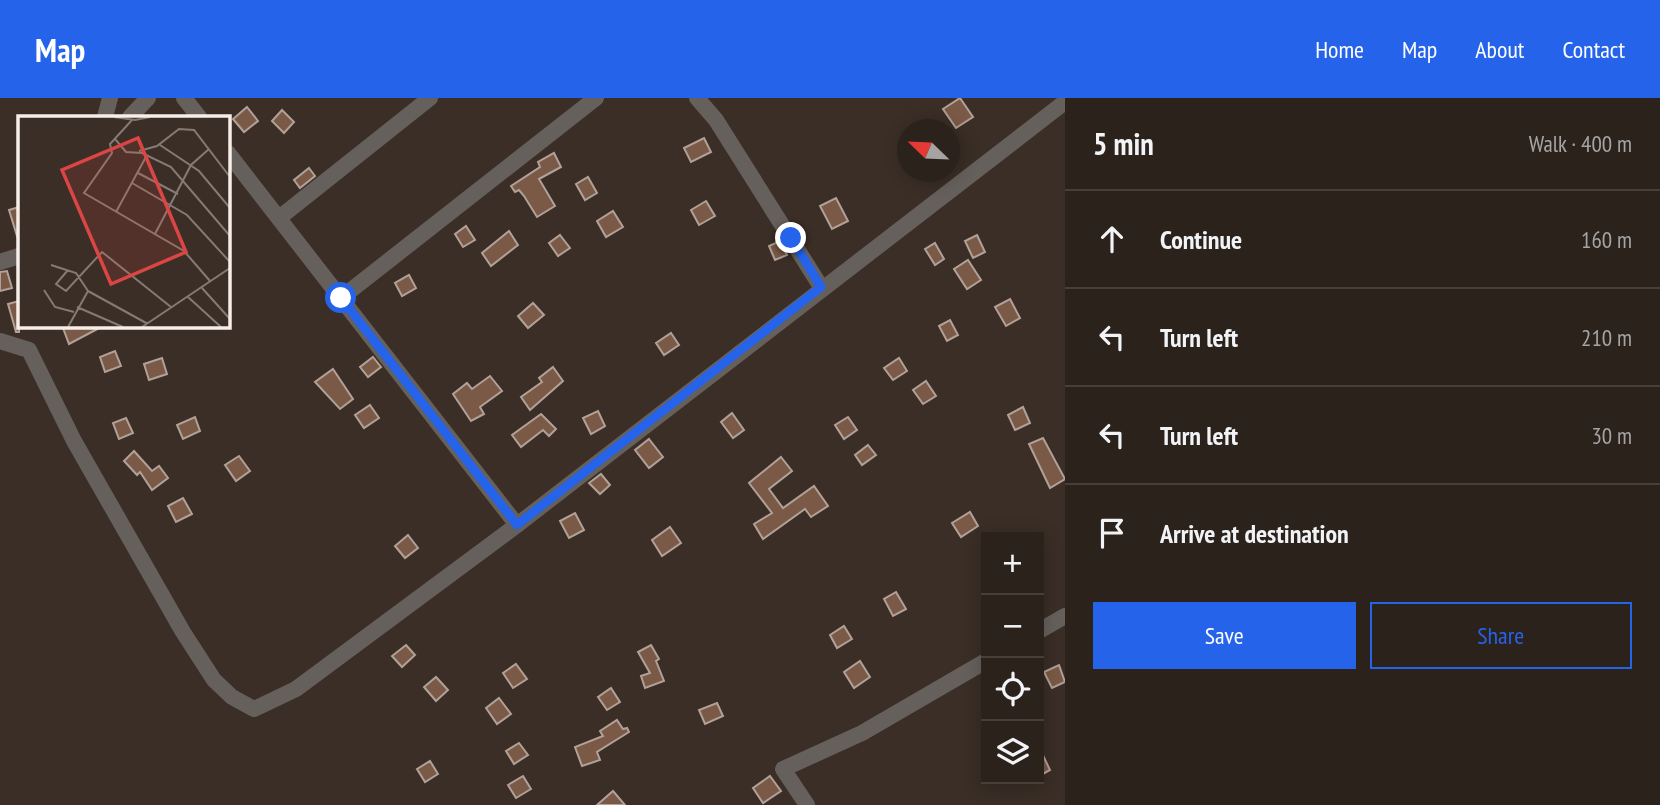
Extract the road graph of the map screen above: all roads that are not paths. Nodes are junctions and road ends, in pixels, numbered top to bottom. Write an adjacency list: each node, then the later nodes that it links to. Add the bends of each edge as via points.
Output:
1 (110, 98): 8 (street)
2 (148, 98): 9 (street)
3 (184, 98): 10 (street)
4 (430, 98): 12 (street)
5 (596, 98): 16 (street)
6 (697, 98): 15 (street, via 716,120)
7 (1065, 102): 15 (street)
8 (106, 116)
9 (131, 116)
10 (198, 116)
11 (229, 154): 12 (street)
12 (279, 218): 16 (street)
13 (18, 256): 14 (street)
14 (0, 262)
15 (821, 287): 18 (street)
16 (341, 298): 18 (street)
17 (0, 341): 18 (street, via 29,350 74,441 183,632 214,680 254,709 296,690)
18 (517, 525)
19 (1065, 616): 20 (street)
20 (1044, 628)
21 (981, 665): 22 (street, via 862,733 783,769)
22 (807, 805)

